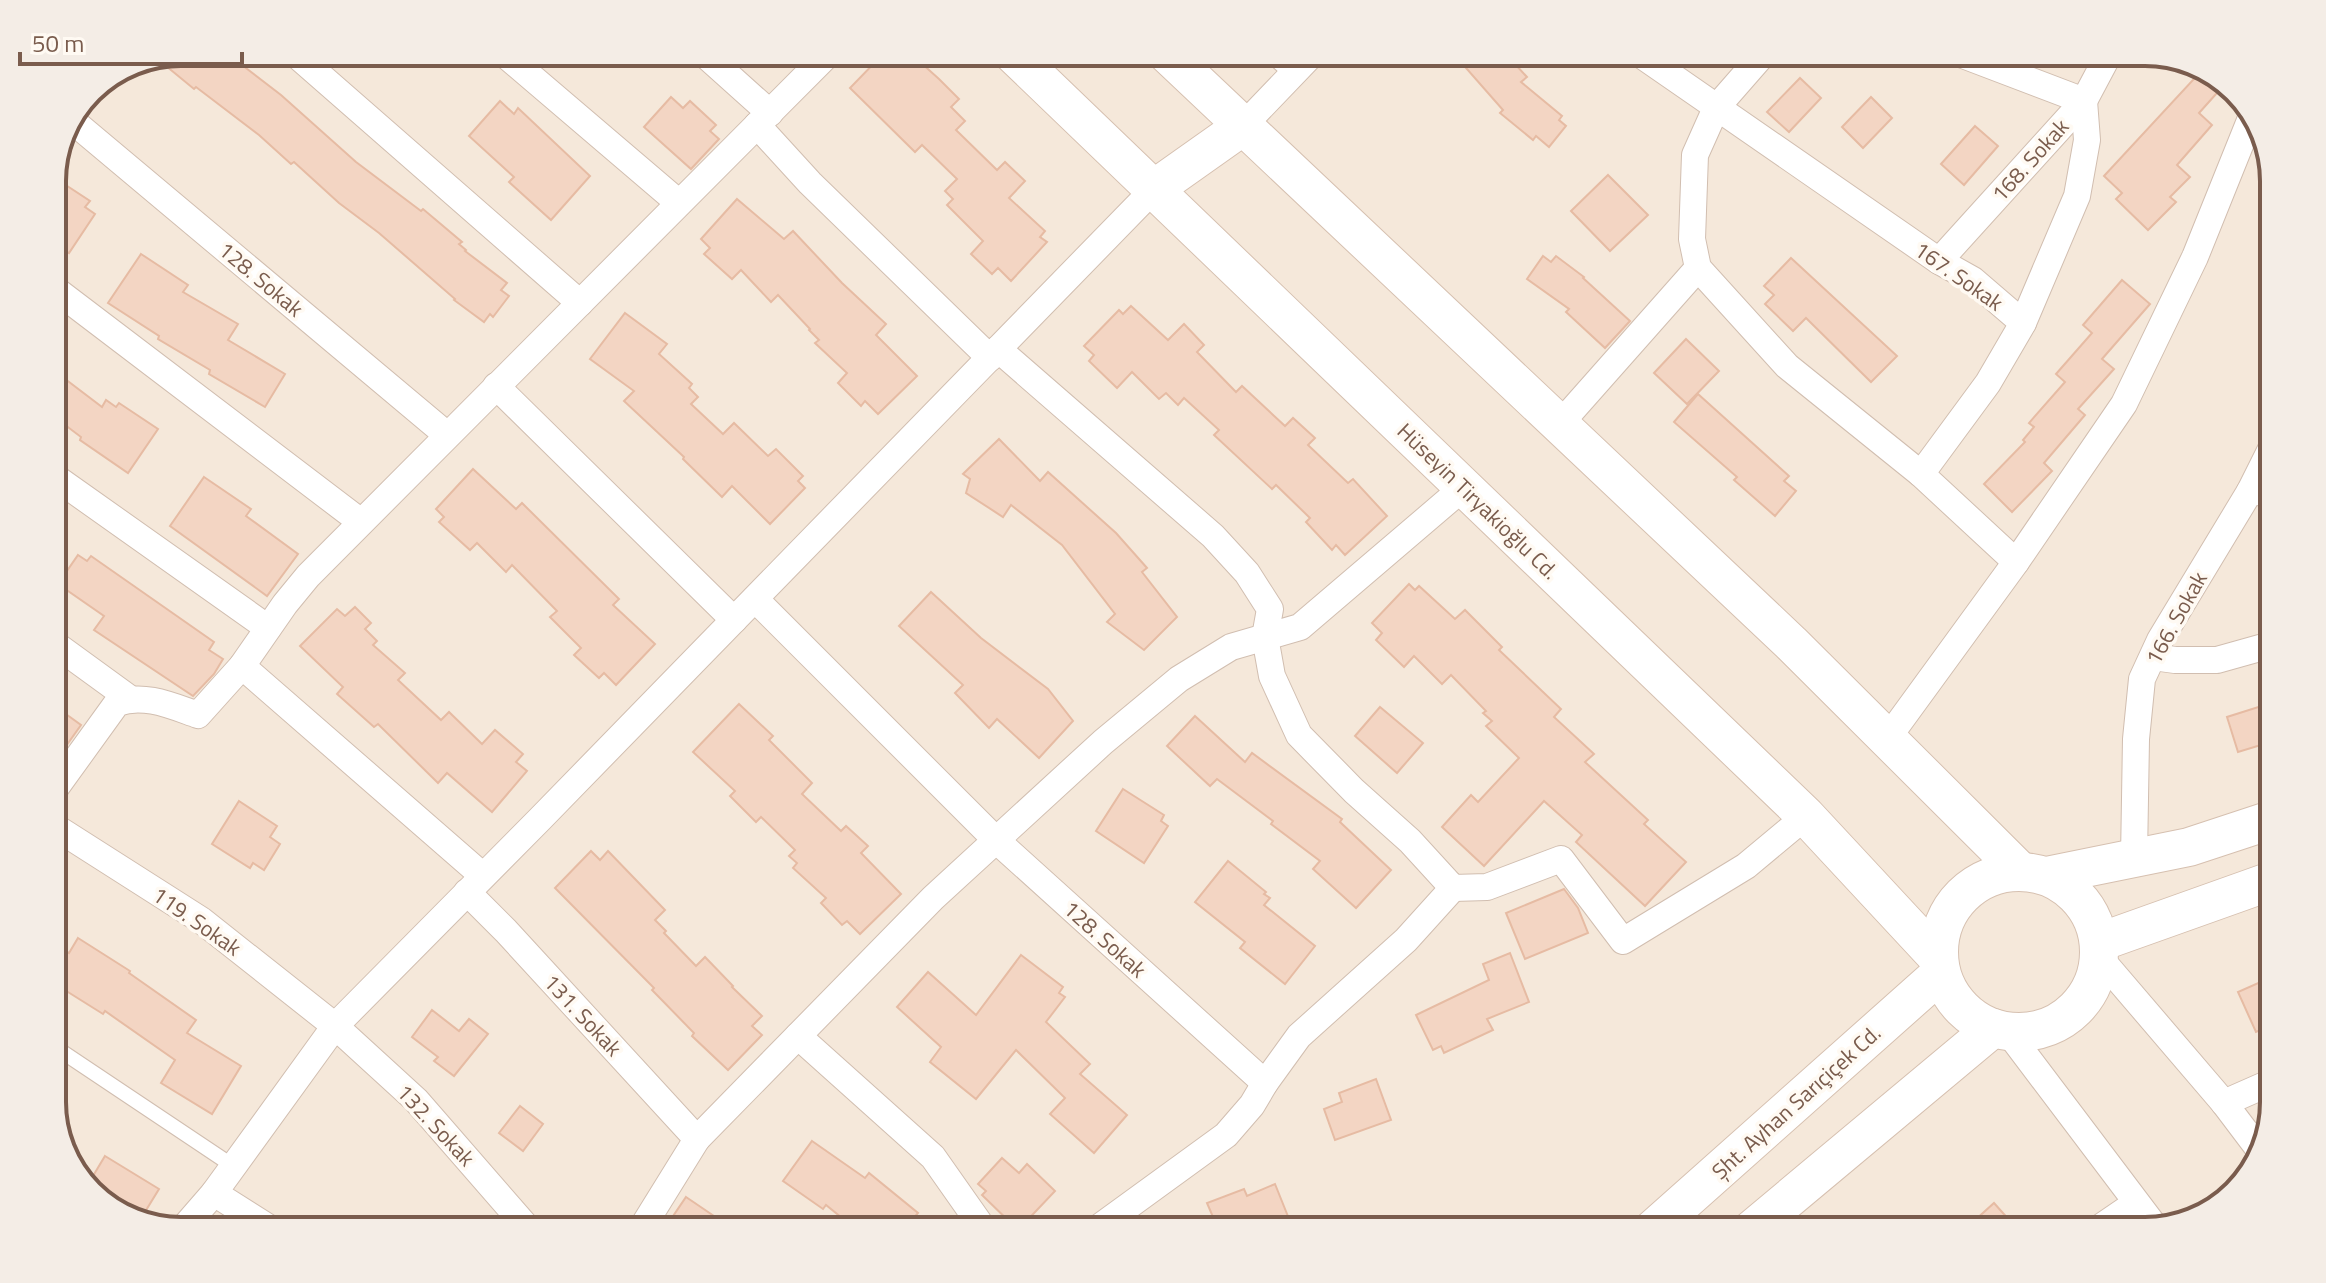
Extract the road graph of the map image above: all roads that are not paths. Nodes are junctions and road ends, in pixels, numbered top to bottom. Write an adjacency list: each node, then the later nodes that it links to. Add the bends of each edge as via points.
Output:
1 (309, 66): 23 (street)
2 (518, 66): 19 (street)
3 (715, 66): 14 (street)
4 (816, 66): 14 (street)
5 (1026, 66): 18 (street, Hüseyin Tiryakioğlu Cd.)
6 (1180, 66): 15 (street)
7 (1300, 66): 15 (street)
8 (1657, 66): 13 (street, 167. Sokak)
9 (1753, 66): 13 (street)
10 (1992, 66): 12 (street)
11 (2103, 66): 12 (street, 168. Sokak)
12 (2084, 101): 20 (street, 168. Sokak); 24 (street, via 2087,140 2077,196)
13 (1716, 108): 20 (street, 167. Sokak); 21 (street, via 1695,155 1692,239)
14 (764, 119): 19 (street); 25 (street, via 810,183)
15 (1243, 126): 18 (street); 27 (street)
16 (80, 127): 28 (street, 128. Sokak)
17 (2247, 128): 34 (street, via 2195,257 2124,404)
18 (1154, 189): 25 (street); 31 (street, Hüseyin Tiryakioğlu Cd.)
19 (679, 203): 23 (street)
20 (1939, 261): 24 (street, 167. Sokak, via 1973,280)
21 (1698, 268): 27 (street); 29 (street, via 1787,366)
22 (66, 298): 33 (street)
23 (580, 303): 26 (street)
24 (2023, 323): 29 (street, 167. Sokak, via 1988,383)
25 (994, 354): 35 (street); 38 (street, via 1222,545 1270,609)
26 (496, 386): 28 (street); 36 (street)
27 (1559, 425): 44 (street)
28 (447, 435): 33 (street)
29 (1921, 474): 34 (street)
30 (66, 485): 37 (street)
31 (1464, 487): 38 (street, via 1300,627); 46 (street, Hüseyin Tiryakioğlu Cd.)
32 (2260, 495): 41 (street, 166. Sokak)
33 (361, 522): 37 (street, via 308,576)
34 (2016, 562): 44 (street)
35 (755, 599): 36 (street); 49 (street, 128. Sokak)
36 (734, 620): 52 (street)
37 (268, 628): 42 (street)
38 (1265, 637): 49 (street, via 1231,647 1179,679); 54 (street, via 1272,676 1299,735)
39 (2260, 648): 41 (street, via 2217,660)
40 (66, 652): 43 (street)
41 (2153, 657): 50 (street, 166. Sokak, via 2142,679)
42 (242, 666): 43 (street, via 198,715); 52 (street, 131. Sokak)
43 (129, 698): 45 (street, via 117,703)
44 (1887, 739): 51 (street)
45 (66, 774)
46 (1806, 816): 54 (street, via 1746,866 1623,941 1561,859 1487,887); 56 (street, Hüseyin Tiryakioğlu Cd.)
47 (2260, 824): 50 (street)
48 (66, 834): 57 (street, 119. Sokak, via 201,920)
49 (996, 840): 59 (street); 61 (street, 128. Sokak)
50 (2134, 858): 51 (street)
51 (2034, 874): 55 (street, via 2066,887 2082,902); 56 (street, via 1994,876 1970,888 1952,907 1941,931)
52 (475, 884): 57 (street); 64 (street, 131. Sokak, via 506,931)
53 (2260, 886): 55 (street)
54 (1453, 888): 61 (street, via 1406,940 1299,1036)
55 (2100, 950): 58 (street, via 2094,984 2080,1006 2059,1023 2034,1032); 63 (street)
56 (1940, 966): 58 (street, Hüseyin Tiryakioğlu Cd., via 1960,1007); 75 (street, Şht. Ayhan Sarıçiçek Cd.)
57 (335, 1026): 66 (street); 71 (street, 132. Sokak, via 416,1100)
58 (2000, 1030): 68 (street, Hüseyin Tiryakioğlu Cd.); 76 (street)
59 (798, 1036): 64 (street); 73 (street, via 933,1157)
60 (66, 1054): 66 (lane)
61 (1265, 1083): 74 (street, via 1226,1135)
62 (2260, 1087): 63 (street)
63 (2224, 1103): 65 (street)
64 (697, 1139): 72 (street)
65 (2253, 1141)
66 (233, 1166): 67 (street)
67 (214, 1193): 69 (street); 70 (street)
68 (2136, 1203): 77 (street); 78 (street, Hüseyin Tiryakioğlu Cd.)
69 (193, 1217)
70 (252, 1217)
71 (518, 1217)
72 (649, 1217)
73 (975, 1217)
74 (1113, 1217)
75 (1666, 1217)
76 (1767, 1217)
77 (2116, 1217)
78 (2147, 1217)

